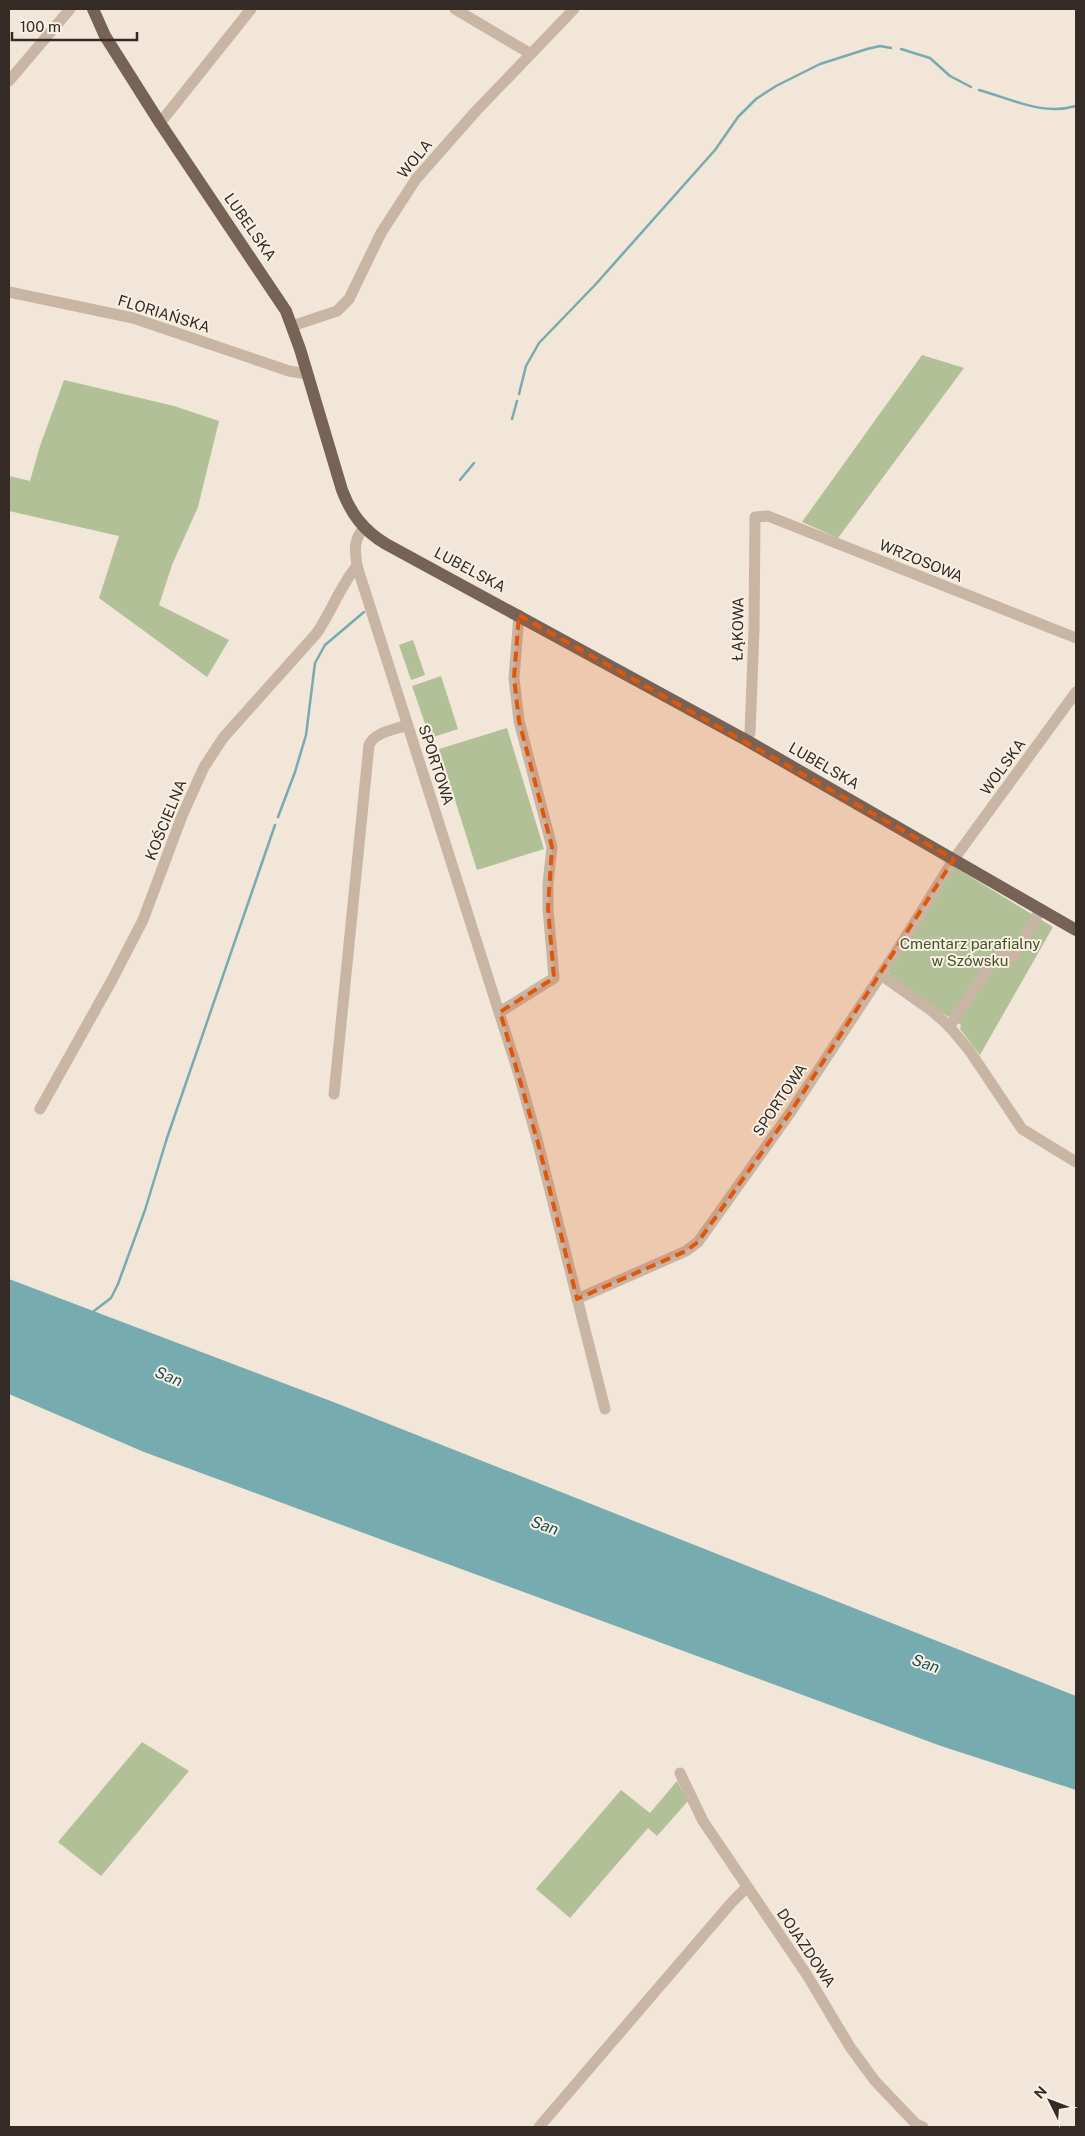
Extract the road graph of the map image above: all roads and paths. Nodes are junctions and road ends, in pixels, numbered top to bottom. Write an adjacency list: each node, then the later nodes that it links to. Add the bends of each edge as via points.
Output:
1 (70, 9): 7 (street)
2 (93, 9): 8 (main road, LUBELSKA)
3 (251, 9): 8 (street)
4 (455, 9): 6 (street)
5 (574, 9): 6 (street, WOLA)
6 (531, 54): 10 (street, WOLA, via 416,178 381,233 349,299 337,311)
7 (9, 81)
8 (160, 123): 10 (main road, LUBELSKA, via 278,297)
9 (9, 292): 11 (street, FLORIAŃSKA, via 133,318 289,371)
10 (292, 326): 11 (main road, LUBELSKA)
11 (307, 374): 13 (main road, LUBELSKA, via 344,495)
12 (755, 517): 16 (street, WRZOSOWA, via 768,516); 19 (street, ŁĄKOWA, via 750,733)
13 (364, 528): 14 (street, SPORTOWA, via 355,542); 15 (main road, LUBELSKA, via 381,541)
14 (357, 566): 18 (street, SPORTOWA); 27 (street, KOŚCIELNA, via 316,634 223,738 204,767 143,920)
15 (519, 615): 19 (main road, LUBELSKA); 24 (street, via 514,678 519,720 552,847 548,908 554,978)
16 (1076, 638)
17 (1076, 692): 20 (street, WOLSKA)
18 (407, 725): 24 (street, SPORTOWA); 26 (street, via 372,738 369,745)
19 (746, 740): 20 (main road, LUBELSKA)
20 (954, 859): 21 (main road, LUBELSKA); 23 (street, SPORTOWA)
21 (1041, 909): 22 (main road, LUBELSKA); 25 (street, via 1013,958 1004,954 995,958)
22 (1076, 930)
23 (881, 975): 25 (street); 29 (street, SPORTOWA, via 790,1113 698,1242 686,1251)
24 (500, 1012): 29 (street, SPORTOWA, via 538,1143)
25 (949, 1027): 28 (street, via 969,1050 1022,1129)
26 (334, 1094)
27 (40, 1109)
28 (1076, 1162)
29 (577, 1300): 30 (street, SPORTOWA)
30 (605, 1409)
31 (680, 1773): 32 (street, DOJAZDOWA, via 703,1821)
32 (747, 1887): 33 (street); 34 (street, DOJAZDOWA, via 807,1975 850,2047 875,2081 916,2124)
33 (539, 2127)
34 (923, 2127)

